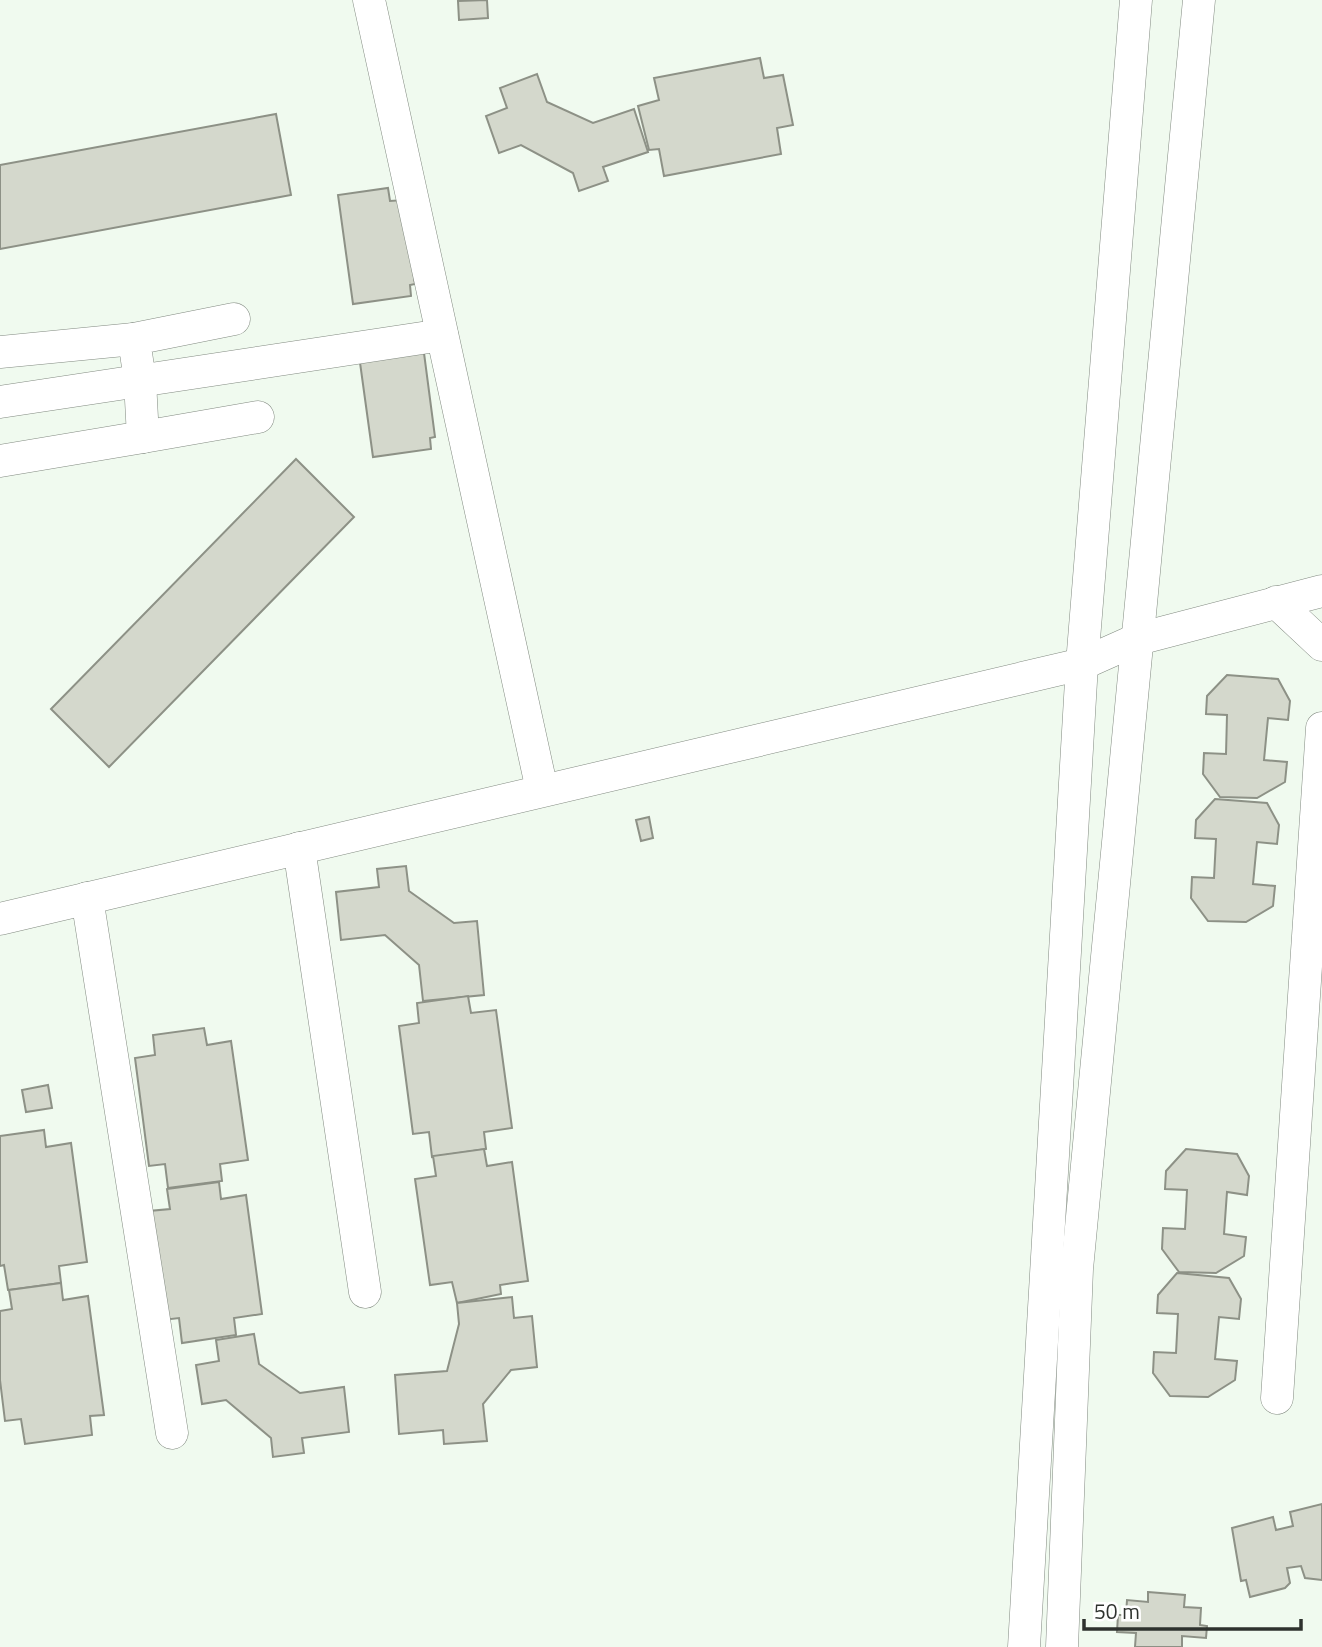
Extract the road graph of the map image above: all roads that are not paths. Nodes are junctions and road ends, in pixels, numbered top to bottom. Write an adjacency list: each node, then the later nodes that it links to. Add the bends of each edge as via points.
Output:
1 (369, 0): 5 (street)
2 (1136, 0): 17 (street)
3 (1199, 0): 15 (street)
4 (234, 319): 6 (street)
5 (442, 335): 8 (street); 19 (street)
6 (134, 339): 7 (street); 8 (street)
7 (0, 352)
8 (140, 381): 9 (street); 11 (street)
9 (0, 402)
10 (258, 416): 11 (street)
11 (143, 437): 12 (street)
12 (0, 461)
13 (1322, 591): 14 (street)
14 (1276, 602): 15 (street); 16 (street)
15 (1138, 639): 17 (street); 27 (street, via 1077,1269)
16 (1322, 645)
17 (1082, 664): 19 (street); 26 (street)
18 (1322, 728): 24 (street)
19 (542, 790): 20 (street)
20 (299, 848): 21 (street); 23 (street)
21 (87, 898): 22 (street); 25 (street)
22 (0, 919)
23 (365, 1292)
24 (1277, 1398)
25 (172, 1433)
26 (1024, 1647)
27 (1062, 1647)

